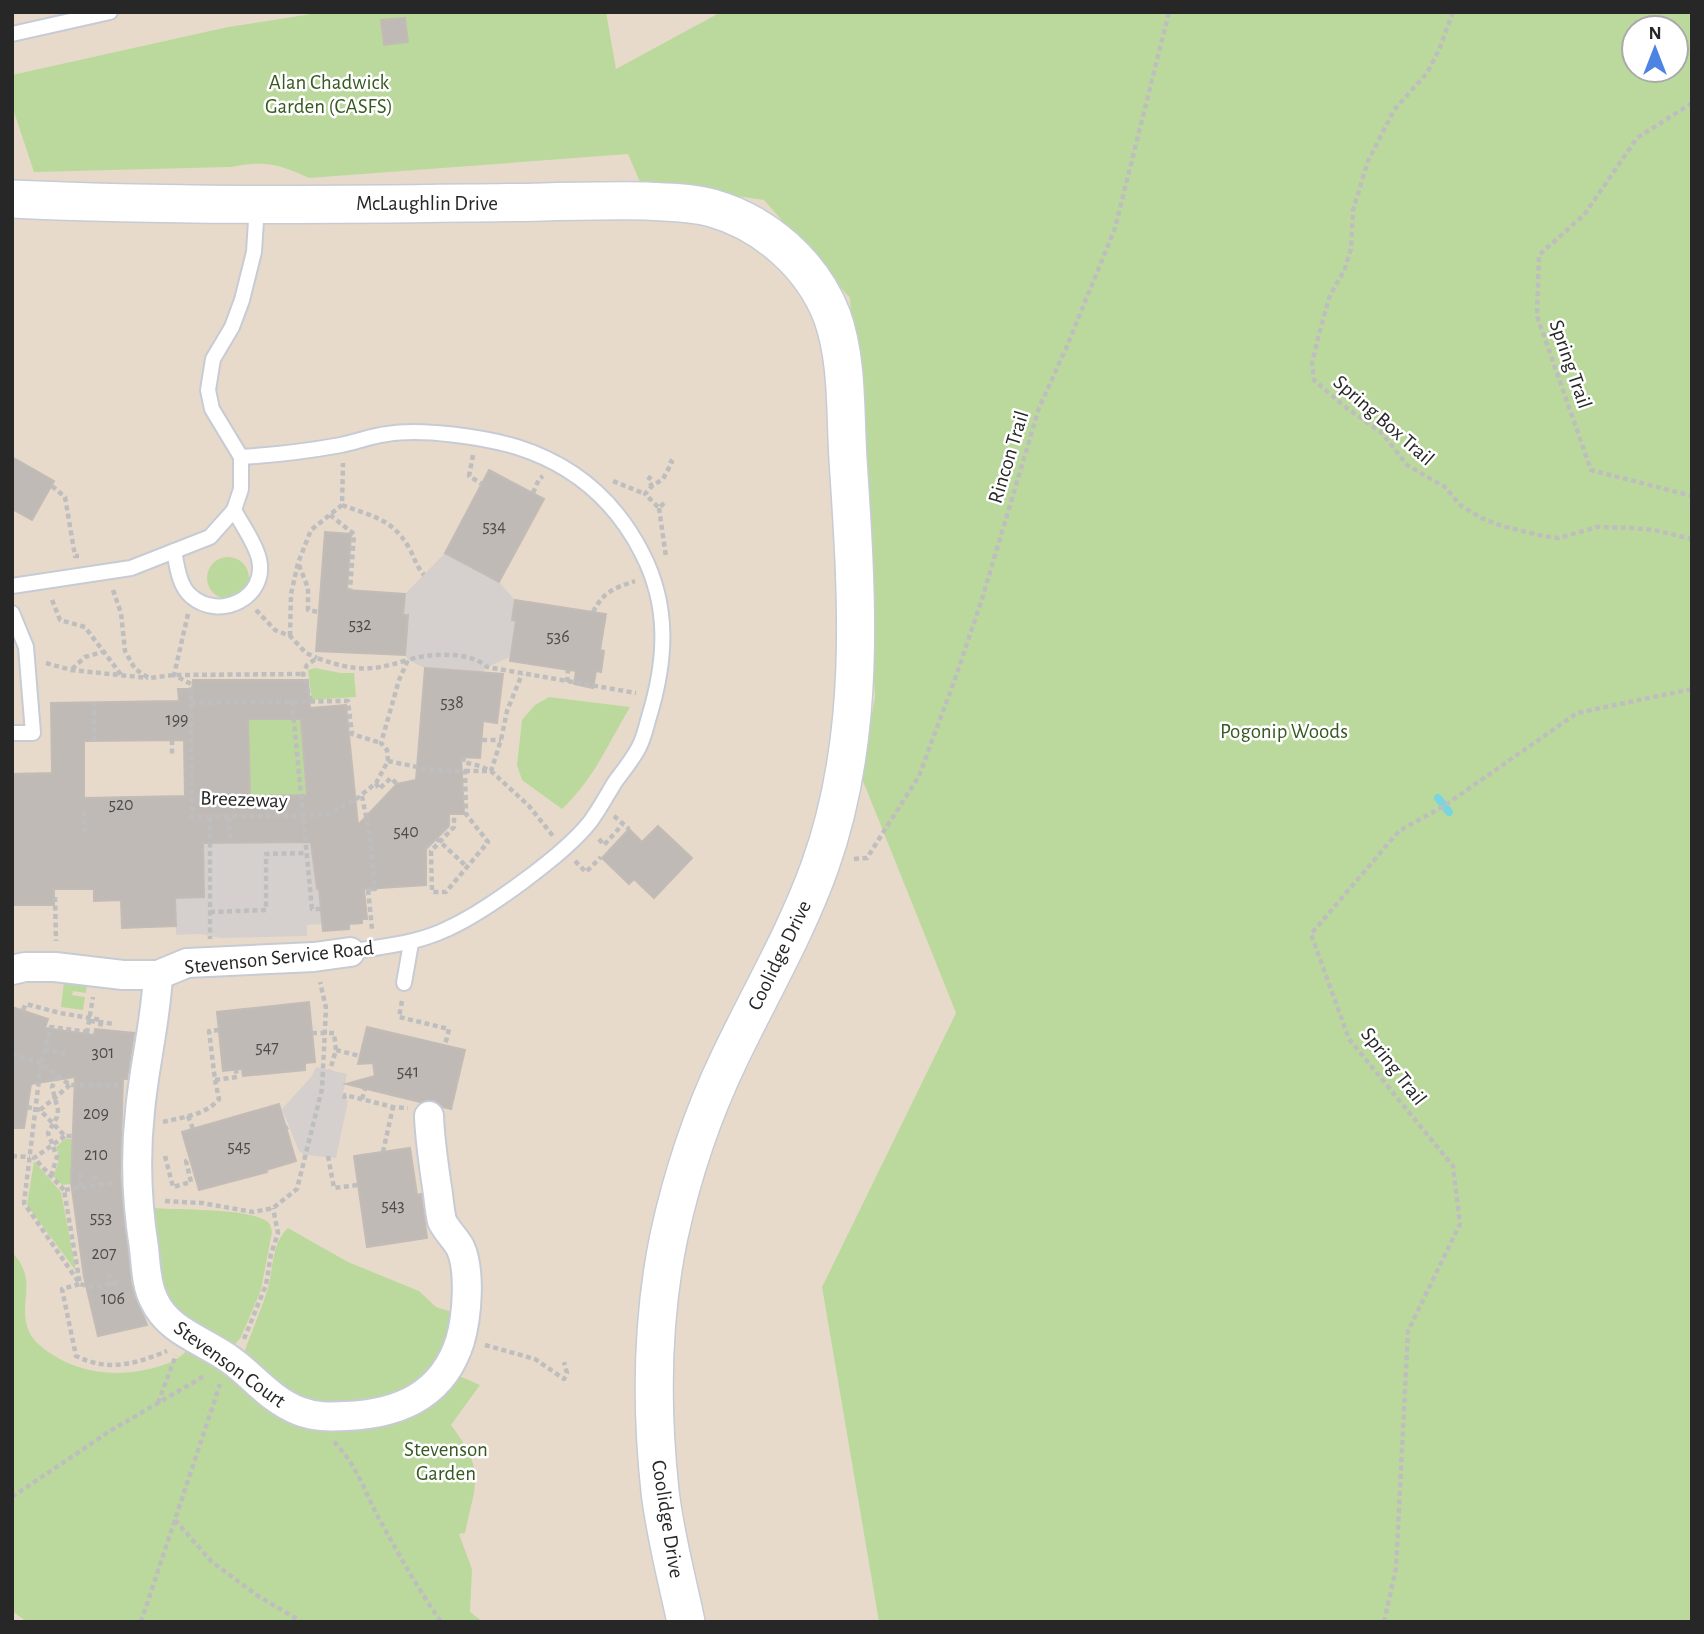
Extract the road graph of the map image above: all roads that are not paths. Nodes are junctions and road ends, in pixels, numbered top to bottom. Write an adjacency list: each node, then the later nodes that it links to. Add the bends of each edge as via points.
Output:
1 (110, 12): 2 (lane)
2 (12, 34)
3 (12, 199): 4 (street, McLaughlin Drive)
4 (257, 204): 5 (street, McLaughlin Drive, via 615,200 707,206 766,232 792,254); 6 (lane, via 254,252 242,300 213,359 208,390 212,409)
5 (813, 282): 18 (street, Coolidge Drive, via 831,314 844,381 857,655 853,719 821,863 795,929 727,1063 685,1177 669,1237 659,1304 656,1435 660,1496)
6 (241, 457): 7 (lane, via 241,489); 12 (lane, Stevenson Service Road, via 344,444 388,433 477,437 520,448 579,477 616,510 650,569 661,615 662,667 640,746 590,822 563,848 494,901 448,929)
7 (234, 510): 8 (lane, via 210,537); 8 (lane, via 259,558 260,575 246,599 226,606 207,605 191,596 182,583)
8 (174, 551): 9 (lane, via 131,568)
9 (12, 586)
10 (12, 613): 11 (lane, via 26,647 33,733)
11 (12, 733)
12 (411, 943): 13 (lane, Stevenson Service Road); 16 (lane)
13 (362, 950): 15 (street, Stevenson Service Road, via 187,963)
14 (12, 970): 15 (street, via 55,967)
15 (158, 975): 17 (street, Stevenson Court, via 140,1111 138,1200 153,1299 163,1316 231,1360 280,1402 314,1417 367,1416 425,1394 444,1375 461,1338 467,1289 461,1249 443,1221)
16 (404, 984)
17 (418, 1112)
18 (686, 1622)

